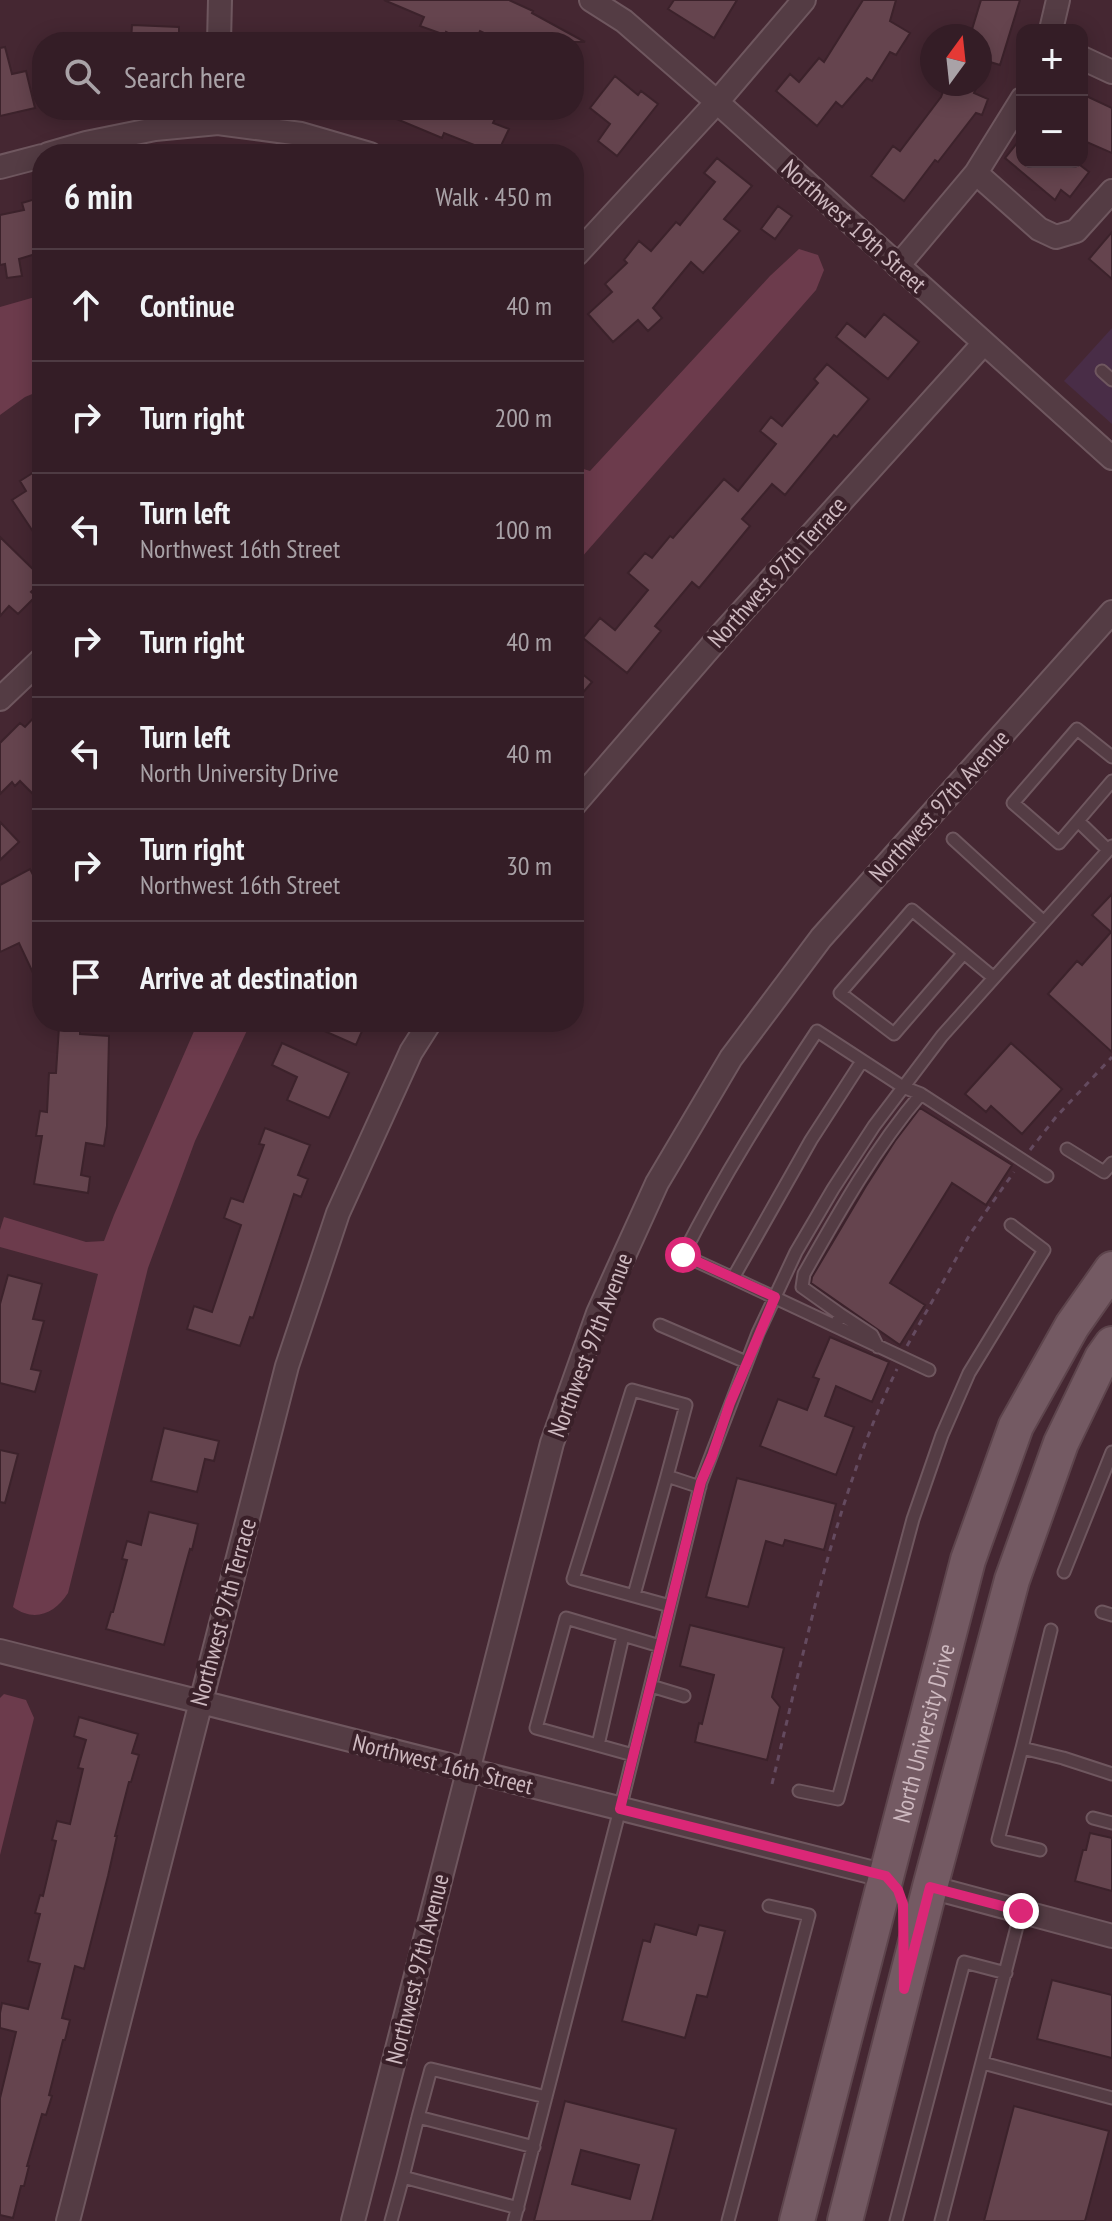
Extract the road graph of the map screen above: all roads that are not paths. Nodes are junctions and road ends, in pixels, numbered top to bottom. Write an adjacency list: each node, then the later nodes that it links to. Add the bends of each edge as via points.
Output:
1 (220, 0): 6 (street)
2 (591, 0): 9 (street, Northwest 19th Street, via 624,21)
3 (804, 0): 9 (street)
4 (1058, 0): 5 (street)
5 (1052, 24)
6 (219, 32)
7 (1088, 61): 8 (street)
8 (1112, 72)
9 (717, 102): 19 (street); 20 (street, Northwest 19th Street)
10 (1016, 109): 17 (street)
11 (199, 120): 13 (street)
12 (236, 120): 14 (street)
13 (83, 144)
14 (336, 144)
15 (32, 158): 16 (street)
16 (0, 167)
17 (976, 173): 18 (street, via 1039,229 1056,237 1076,231); 20 (street)
18 (1112, 191)
19 (584, 244)
20 (898, 266): 21 (street, Northwest 19th Street)
21 (984, 343): 24 (street, Northwest 19th Street); 30 (street, Northwest 97th Terrace)
22 (1102, 371): 23 (lane)
23 (1112, 380)
24 (1112, 458)
25 (1112, 612): 71 (street, Northwest 97th Avenue, via 821,938 731,1058 657,1183 598,1313 552,1443)
26 (32, 669): 27 (street)
27 (0, 699)
28 (1112, 757): 31 (lane, via 1077,729 1013,803 1059,843)
29 (1112, 781): 31 (lane)
30 (584, 793)
31 (1078, 821): 33 (lane)
32 (953, 839): 34 (lane)
33 (1110, 848): 34 (lane)
34 (1044, 922): 36 (lane)
35 (963, 954): 35 (lane, via 912,910 840,993 894,1034); 36 (lane)
36 (994, 978): 39 (lane)
37 (424, 1032): 66 (street, Northwest 97th Terrace, via 338,1213 287,1366)
38 (862, 1061): 39 (lane); 46 (lane); 46 (lane, via 817,1031 752,1130 683,1255)
39 (903, 1087): 40 (lane); 47 (lane, via 833,1189)
40 (921, 1094): 43 (lane); 48 (lane, via 877,1154 804,1274 802,1287)
41 (1067, 1149): 42 (lane, via 1104,1172)
42 (1112, 1163)
43 (1047, 1176)
44 (1011, 1225): 73 (lane, via 1044,1250 969,1373 942,1435 913,1519 838,1799)
45 (1112, 1269): 69 (main road, North University Drive, via 1072,1326 1016,1426 968,1560)
46 (733, 1278): 47 (lane)
47 (775, 1297): 48 (lane); 52 (lane)
48 (838, 1320): 53 (lane, via 878,1347)
49 (660, 1325): 52 (lane)
50 (1112, 1325): 51 (main road, North University Drive)
51 (1107, 1351): 79 (main road, North University Drive, via 1061,1443 1012,1580)
52 (746, 1362): 56 (lane)
53 (929, 1370)
54 (1111, 1455): 57 (lane)
55 (667, 1476): 56 (lane); 58 (lane); 58 (lane, via 686,1405 632,1390 573,1579)
56 (700, 1487): 59 (lane)
57 (1064, 1572)
58 (634, 1595): 59 (lane)
59 (670, 1606): 62 (lane)
60 (1051, 1630): 68 (lane)
61 (623, 1636): 62 (lane); 67 (lane); 67 (lane, via 566,1618 536,1728)
62 (660, 1646): 64 (lane)
63 (0, 1651): 66 (street, Northwest 16th Street)
64 (651, 1686): 65 (lane); 70 (lane)
65 (684, 1696)
66 (199, 1703): 71 (street, Northwest 16th Street); 92 (street, Northwest 97th Terrace)
67 (598, 1745): 70 (lane)
68 (1022, 1748): 72 (lane); 77 (lane, via 998,1840)
69 (918, 1753): 78 (main road, North University Drive); 79 (main road, via 909,1857)
70 (633, 1755): 74 (lane)
71 (467, 1770): 74 (street, Northwest 16th Street); 93 (street, Northwest 97th Avenue)
72 (1112, 1774)
73 (799, 1791)
74 (620, 1809): 78 (street, Northwest 16th Street); 86 (lane)
75 (1093, 1818): 76 (lane)
76 (1112, 1823)
77 (1040, 1850)
78 (886, 1876): 84 (main road, via 903,1904); 97 (main road, North University Drive)
79 (930, 1887): 81 (street); 84 (main road, North University Drive)
80 (769, 1906): 96 (lane, via 809,1915)
81 (1021, 1911): 82 (street); 83 (lane)
82 (1112, 1936)
83 (1006, 1973): 85 (lane); 99 (lane, via 964,1962)
84 (904, 1989): 98 (main road, North University Drive)
85 (983, 2063): 87 (lane); 100 (lane)
86 (546, 2097): 88 (lane, via 431,2069); 89 (lane)
87 (1112, 2098)
88 (418, 2117): 89 (lane); 90 (lane)
89 (534, 2147): 91 (lane)
90 (403, 2177): 91 (lane); 94 (lane)
91 (518, 2208): 95 (lane)
92 (68, 2221)
93 (353, 2221)
94 (391, 2221)
95 (514, 2221)
96 (728, 2221)
97 (797, 2221)
98 (845, 2221)
99 (896, 2221)
100 (941, 2221)

